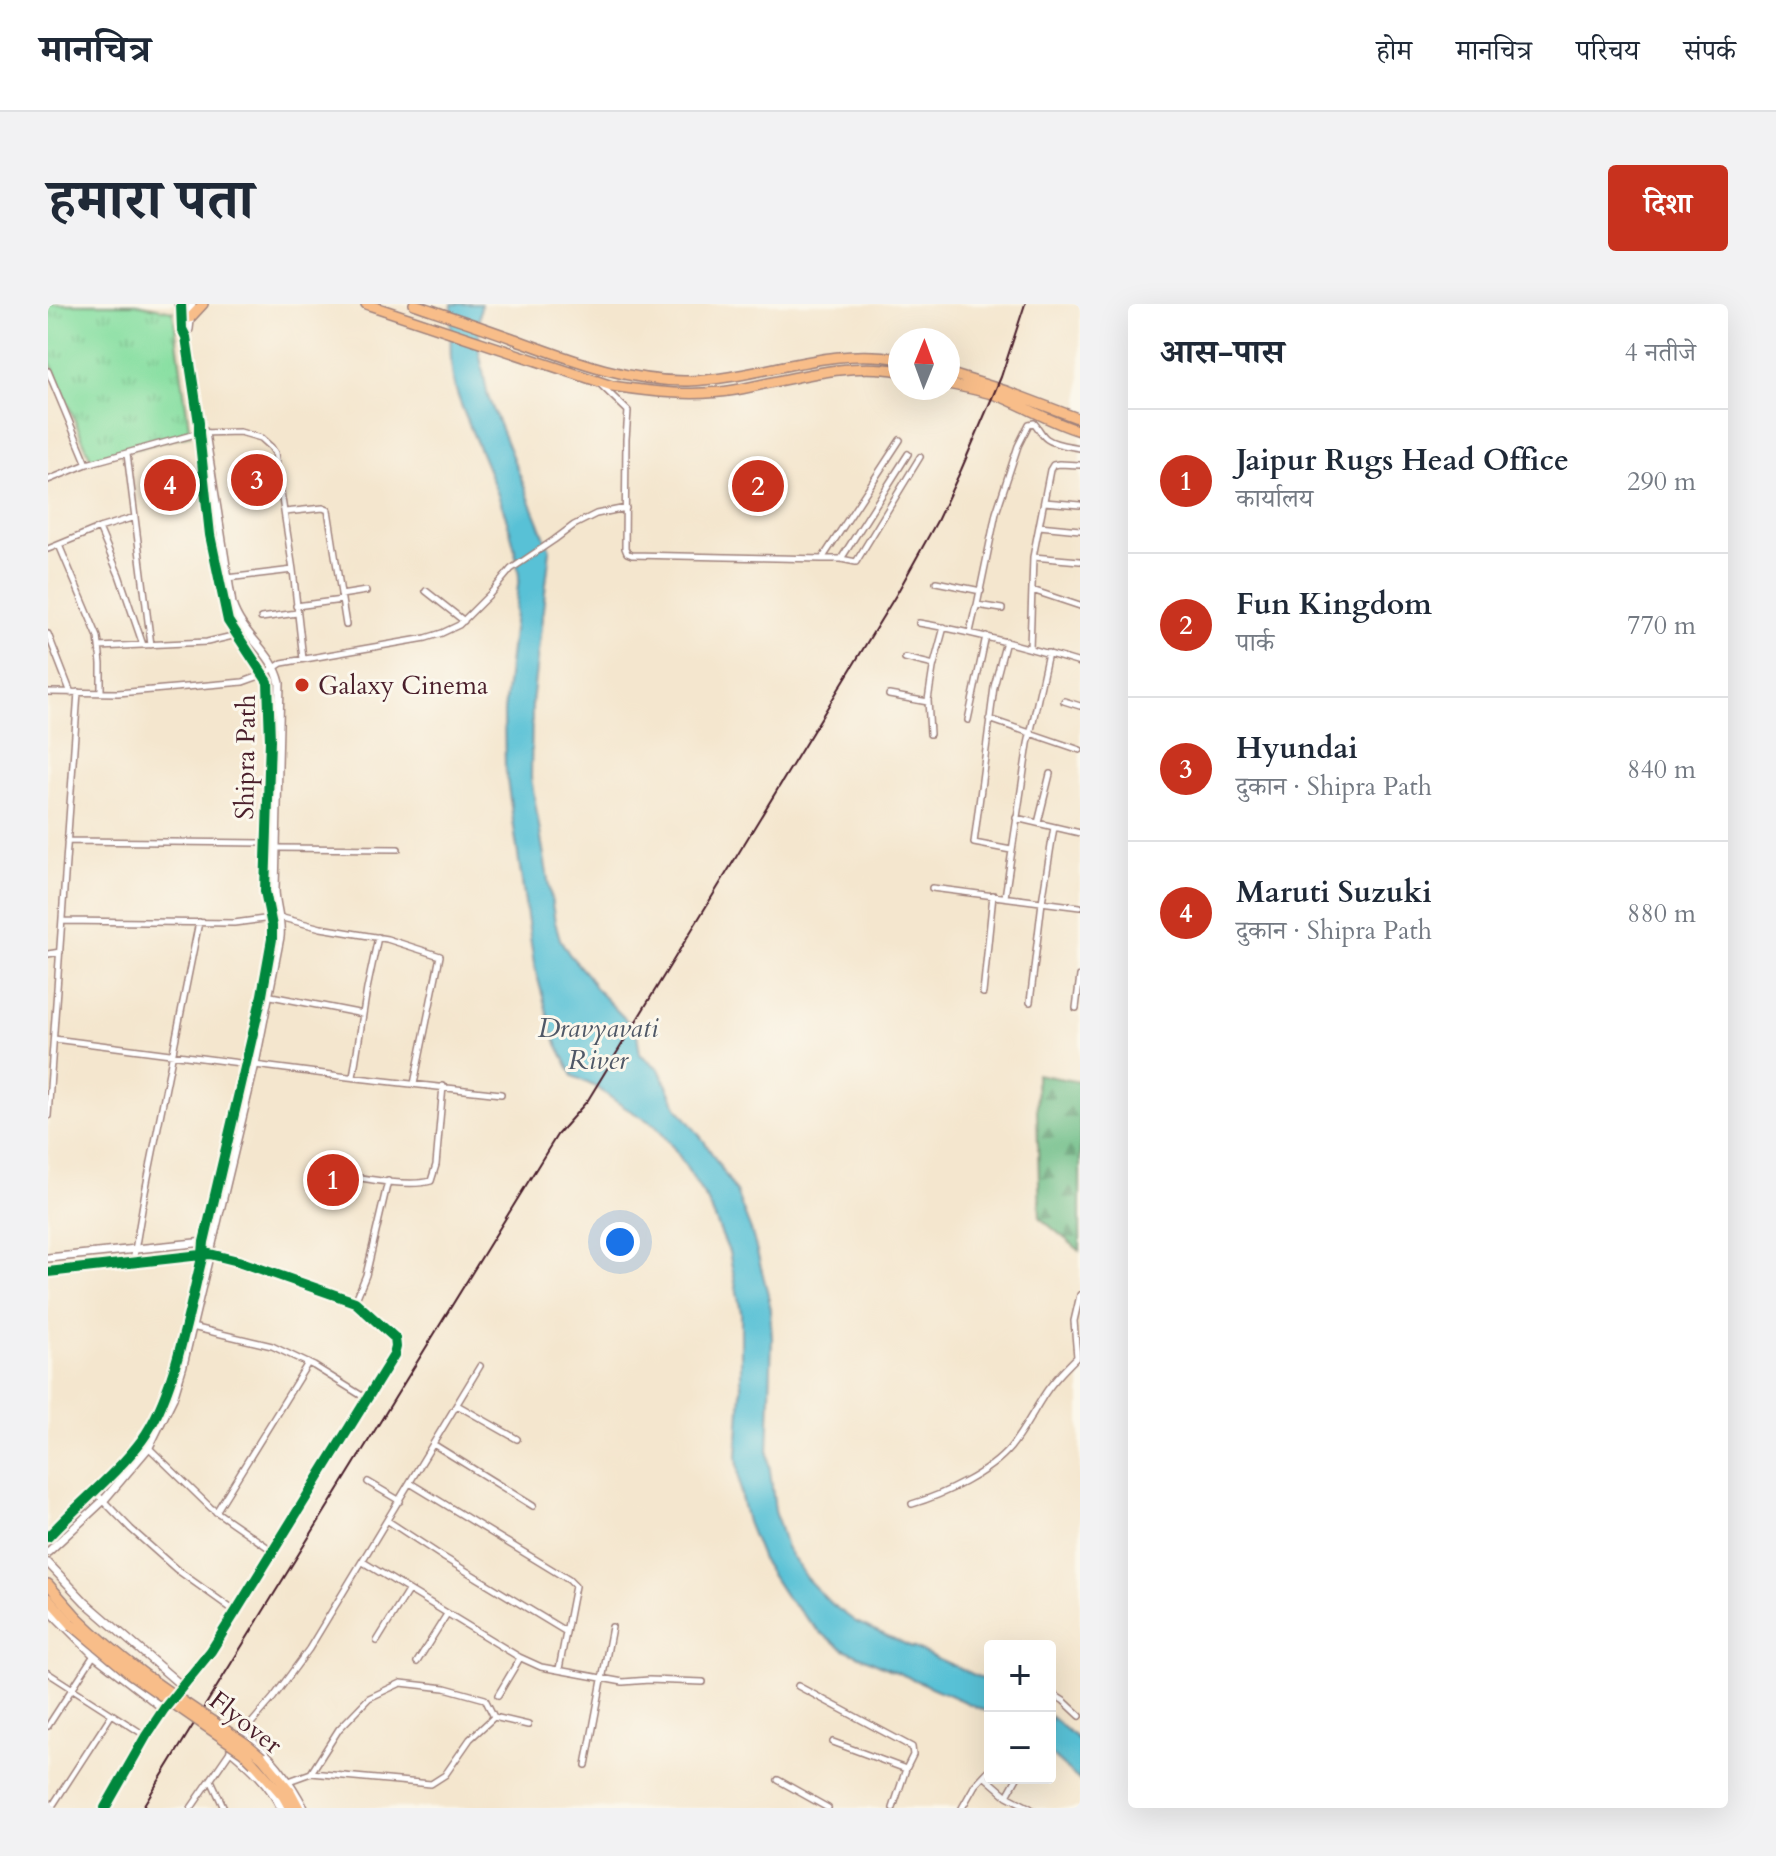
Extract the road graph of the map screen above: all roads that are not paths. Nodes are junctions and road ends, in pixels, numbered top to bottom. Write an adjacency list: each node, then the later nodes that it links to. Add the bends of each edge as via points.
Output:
1 (170, 304): 6 (street)
2 (192, 304): 7 (street, Shipra Path)
3 (203, 304): 7 (main road)
4 (366, 304): 13 (main road)
5 (414, 304): 9 (main road, via 545,351 645,379 714,379 848,357)
6 (180, 305): 8 (street, Shipra Path)
7 (190, 318): 8 (street, Shipra Path)
8 (186, 337): 17 (street, Shipra Path)
9 (888, 358)
10 (888, 370): 13 (main road, via 847,369 711,392 649,392)
11 (48, 371): 23 (street)
12 (960, 377): 15 (main road)
13 (597, 381): 28 (street, via 628,411)
14 (960, 387): 16 (main road, via 1003,398)
15 (1080, 419)
16 (1080, 431)
17 (202, 433): 20 (street); 29 (street, via 240,432 271,447); 41 (street, Shipra Path, via 210,535)
18 (900, 440): 37 (street)
19 (1080, 448): 46 (street, via 1050,442 1038,426 1029,424 996,513)
20 (127, 454): 23 (street); 30 (street)
21 (908, 454): 38 (street)
22 (920, 457): 38 (street, via 856,562)
23 (87, 464): 25 (street)
24 (1080, 465): 26 (street, via 1053,465)
25 (48, 480)
26 (1044, 502): 27 (street); 31 (street)
27 (1080, 505)
28 (626, 508): 37 (street, via 625,548 632,555); 53 (street, via 574,525 511,569)
29 (285, 512): 40 (street); 47 (street, via 328,510)
30 (135, 517): 32 (street); 63 (street)
31 (1039, 526): 33 (street); 36 (street)
32 (99, 528): 34 (street); 62 (street)
33 (1080, 530)
34 (59, 545): 35 (street); 64 (street)
35 (48, 549)
36 (1033, 557): 39 (street); 43 (street)
37 (822, 559): 38 (street)
38 (841, 559)
39 (1080, 561)
40 (293, 570): 41 (street); 50 (street)
41 (224, 578): 59 (street, Shipra Path, via 228,621); 71 (street, via 235,616)
42 (936, 582): 46 (street)
43 (1032, 590): 49 (street); 65 (street)
44 (366, 591): 47 (street)
45 (426, 591): 53 (street)
46 (981, 591): 48 (street)
47 (341, 598): 50 (street); 55 (street)
48 (977, 605): 51 (street); 57 (street)
49 (1080, 606)
50 (296, 609): 52 (street); 68 (street)
51 (1002, 609)
52 (261, 618)
53 (464, 621): 68 (street, via 426,638)
54 (919, 623): 56 (street)
55 (346, 625)
56 (944, 627): 57 (street); 70 (street)
57 (970, 632): 60 (street)
58 (48, 634): 75 (street)
59 (237, 635): 63 (street); 72 (street, Shipra Path)
60 (986, 636): 61 (street); 81 (street)
61 (1006, 641): 65 (street); 80 (street)
62 (143, 645): 63 (street); 64 (street)
63 (151, 645)
64 (99, 647): 74 (street)
65 (1030, 648): 66 (street)
66 (1048, 653): 69 (street); 82 (street)
67 (905, 658): 70 (street)
68 (303, 659): 71 (street)
69 (1080, 663)
70 (934, 665): 78 (street)
71 (275, 667): 72 (street); 92 (street, via 280,683)
72 (265, 674): 74 (street, via 243,682); 91 (street, Shipra Path, via 270,740)
73 (48, 692): 75 (street)
74 (101, 692): 75 (street)
75 (74, 693): 90 (street)
76 (889, 695): 78 (street)
77 (1064, 701): 79 (street)
78 (928, 702): 83 (street)
79 (1080, 706)
80 (989, 719): 82 (street); 94 (street, via 974,843)
81 (968, 720)
82 (1030, 733): 84 (street); 86 (street)
83 (930, 734)
84 (1080, 750)
85 (1050, 774): 87 (street)
86 (1016, 818): 87 (street); 94 (street)
87 (1038, 823): 88 (street)
88 (1054, 827): 89 (street); 98 (street)
89 (1080, 833)
90 (67, 841): 91 (street); 101 (street)
91 (265, 845): 92 (street); 100 (street, Shipra Path, via 265,891)
92 (277, 848): 93 (street); 100 (street)
93 (398, 849)
94 (1011, 850): 97 (street)
95 (932, 888): 96 (street)
96 (993, 895): 97 (street); 107 (street)
97 (1005, 897): 98 (street)
98 (1042, 902): 99 (street); 109 (street)
99 (1080, 907)
100 (274, 917): 102 (street); 103 (street); 108 (street)
101 (62, 921): 102 (street); 104 (street)
102 (199, 922): 113 (street)
103 (378, 937): 111 (street); 116 (street, via 440,956)
104 (60, 952): 105 (street); 112 (street)
105 (48, 954)
106 (1080, 976): 110 (street)
107 (983, 993)
108 (266, 995): 111 (street); 114 (street)
109 (1030, 1002)
110 (1076, 1008)
111 (363, 1014): 115 (street)
112 (54, 1039): 113 (street); 119 (street)
113 (172, 1054): 114 (street); 123 (street)
114 (250, 1063): 115 (street); 122 (street)
115 (353, 1077): 116 (street)
116 (414, 1084): 117 (street)
117 (443, 1086): 118 (street); 121 (street, via 431,1181)
118 (501, 1094)
119 (48, 1116)
120 (314, 1170): 121 (street)
121 (388, 1181): 129 (street)
122 (208, 1242): 123 (street); 124 (street)
123 (135, 1248): 125 (street); 126 (street)
124 (206, 1254): 126 (street); 129 (street); 130 (street)
125 (48, 1258)
126 (133, 1262): 127 (street)
127 (48, 1272)
128 (1080, 1295): 131 (street, via 1074,1321)
129 (355, 1302): 134 (street, via 395,1338 394,1355)
130 (188, 1326): 132 (street, via 272,1346); 137 (street, via 159,1407); 139 (street, via 173,1398)
131 (1078, 1357): 145 (street, via 988,1469)
132 (308, 1363): 134 (street); 147 (street)
133 (480, 1366): 135 (street)
134 (367, 1399): 150 (street)
135 (457, 1405): 136 (street); 138 (street)
136 (517, 1439)
137 (141, 1440): 139 (street); 142 (street)
138 (433, 1444): 141 (street); 146 (street)
139 (149, 1447): 143 (street); 147 (street)
140 (368, 1482): 144 (street)
141 (410, 1483): 144 (street); 162 (street, via 569,1580 575,1586)
142 (94, 1491): 143 (street); 149 (street)
143 (104, 1500): 151 (street); 158 (street, via 176,1569)
144 (400, 1501): 148 (street)
145 (912, 1504)
146 (533, 1506)
147 (216, 1512): 150 (street)
148 (388, 1521): 152 (street); 162 (street)
149 (48, 1537)
150 (273, 1551): 158 (street)
151 (48, 1552)
152 (363, 1562): 155 (street); 182 (street, via 309,1649)
153 (48, 1563): 172 (street)
154 (48, 1584): 160 (main road, Flyover)
155 (408, 1591): 159 (street); 163 (street)
156 (48, 1598): 160 (main road, Flyover)
157 (48, 1609): 164 (street)
158 (236, 1612): 172 (street)
159 (447, 1614): 165 (street); 166 (street)
160 (74, 1621): 203 (main road, Flyover, bridge, via 129,1673 243,1752); 204 (main road, Flyover, bridge, via 248,1745)
161 (612, 1627): 169 (street)
162 (565, 1631): 167 (street)
163 (377, 1641)
164 (94, 1655): 173 (street); 176 (street)
165 (520, 1658): 167 (street); 174 (street)
166 (417, 1662)
167 (559, 1669): 169 (street)
168 (48, 1673): 173 (street)
169 (603, 1678): 170 (street); 187 (street)
170 (703, 1682)
171 (798, 1686): 189 (street, via 912,1747)
172 (183, 1687): 176 (street)
173 (72, 1688): 177 (street); 181 (street)
174 (498, 1695)
175 (1056, 1696): 178 (street)
176 (164, 1709): 183 (street)
177 (112, 1714): 183 (street); 198 (street)
178 (1080, 1716)
179 (494, 1717): 180 (street); 190 (street, via 470,1739 445,1775 431,1784); 190 (street, via 485,1699 401,1683 369,1698 339,1729)
180 (528, 1725)
181 (48, 1726)
182 (243, 1733): 185 (street); 186 (street)
183 (146, 1736): 199 (street)
184 (833, 1742): 189 (street)
185 (263, 1749): 188 (street); 194 (street)
186 (231, 1750): 188 (street); 192 (street)
187 (586, 1765)
188 (250, 1766): 202 (street)
189 (906, 1769): 206 (street)
190 (311, 1773): 194 (street)
191 (984, 1776): 207 (street)
192 (211, 1780): 200 (street); 201 (street)
193 (778, 1780): 205 (street)
194 (289, 1781): 204 (street)
195 (993, 1784): 197 (street)
196 (1014, 1784): 197 (street)
197 (1007, 1796): 208 (street)
198 (51, 1808)
199 (105, 1808)
200 (191, 1808)
201 (224, 1808)
202 (281, 1808)
203 (290, 1808)
204 (301, 1808)
205 (828, 1808)
206 (893, 1808)
207 (962, 1808)
208 (1030, 1808)

